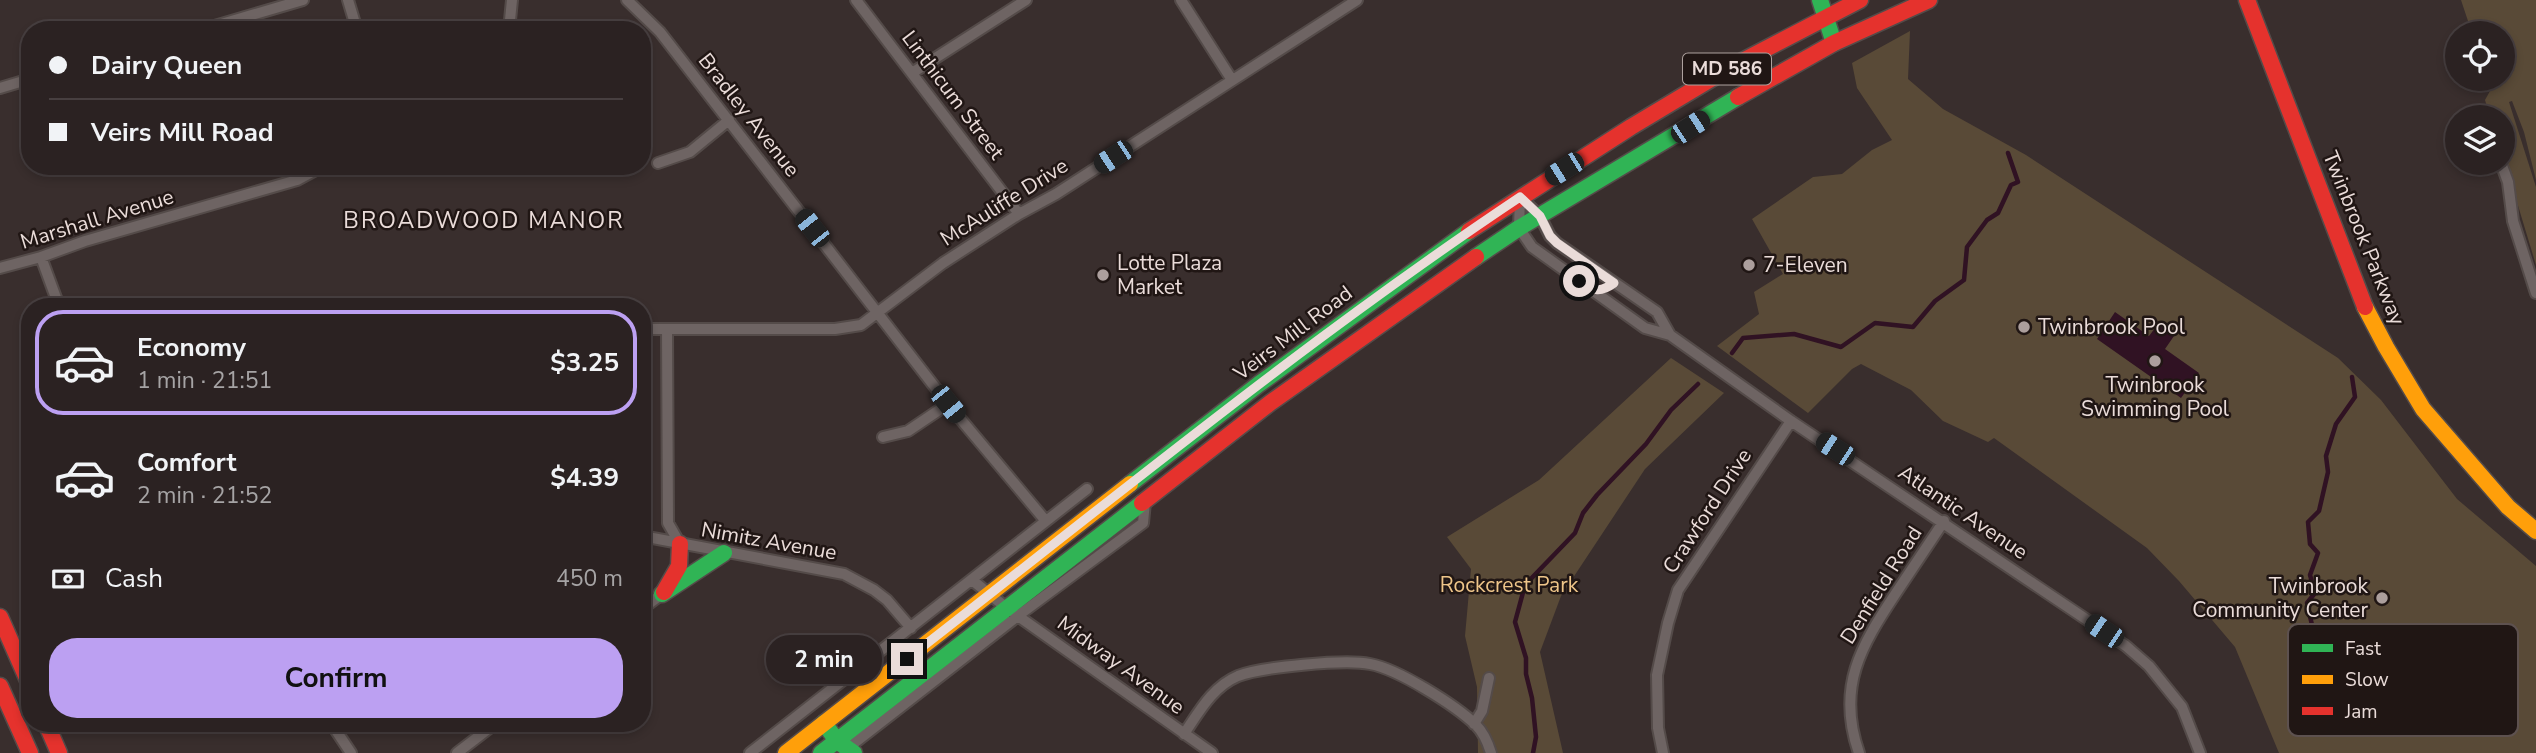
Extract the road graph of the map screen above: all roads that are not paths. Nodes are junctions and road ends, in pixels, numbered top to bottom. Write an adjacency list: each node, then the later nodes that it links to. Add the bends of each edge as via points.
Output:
1 (303, 0): 14 (street)
2 (348, 0): 15 (street)
3 (512, 0): 16 (street)
4 (627, 0): 17 (street, Bradley Avenue)
5 (856, 0): 20 (street, Linthicum Street)
6 (1026, 0): 20 (street)
7 (1181, 0): 21 (street)
8 (1357, 0): 21 (street, McAuliffe Drive)
9 (1820, 0): 13 (main road)
10 (1860, 0): 13 (main road, Veirs Mill Road / MD 586)
11 (1929, 0): 19 (main road, Veirs Mill Road / MD 586)
12 (2247, 0): 50 (main road, Twinbrook Parkway, via 2361,298 2386,347 2423,409 2508,508)
13 (1825, 18): 19 (main road); 28 (main road, Veirs Mill Road / MD 586, via 1731,67)
14 (232, 21)
15 (354, 21)
16 (510, 21)
17 (648, 21)
18 (651, 24): 24 (street, Bradley Avenue)
19 (1834, 43): 30 (main road, Veirs Mill Road / MD 586)
20 (912, 73): 29 (street, Linthicum Street)
21 (1233, 80): 29 (street, McAuliffe Drive)
22 (21, 82): 23 (street)
23 (0, 88)
24 (729, 120): 25 (street, via 690,152); 38 (street, Bradley Avenue)
25 (658, 163)
26 (306, 175): 32 (street, Marshall Avenue)
27 (2505, 175): 36 (street, via 2513,221)
28 (1520, 197): 30 (street, Atlantic Avenue); 31 (street); 42 (main road, Veirs Mill Road / MD 586)
29 (1019, 214): 38 (street, McAuliffe Drive, via 943,262)
30 (1540, 216): 31 (main road, Veirs Mill Road / MD 586); 34 (street, Atlantic Avenue, via 1557,243)
31 (1519, 228): 35 (street, Atlantic Avenue, via 1532,247); 43 (main road, Veirs Mill Road / MD 586)
32 (41, 257): 33 (street, Marshall Avenue); 37 (street)
33 (0, 268)
34 (1614, 283): 35 (street); 41 (street, Atlantic Avenue, via 1657,312)
35 (1595, 291): 41 (street, Atlantic Avenue, via 1645,328)
36 (2536, 293)
37 (56, 298)
38 (878, 314): 40 (street, McAuliffe Drive, via 861,325 835,329); 44 (street, Bradley Avenue)
39 (651, 329): 40 (street, McAuliffe Drive)
40 (667, 329): 52 (street, via 668,523)
41 (1670, 335): 45 (street, Atlantic Avenue)
42 (1259, 384): 43 (main road); 56 (main road, Veirs Mill Road / MD 586)
43 (1270, 403): 58 (main road, Veirs Mill Road / MD 586)
44 (948, 404): 46 (street, via 908,431); 48 (street, Bradley Avenue)
45 (1791, 421): 49 (street, Atlantic Avenue); 80 (street, Crawford Drive, via 1678,590 1657,675)
46 (883, 437)
47 (1087, 489): 48 (street)
48 (1045, 520): 54 (street)
49 (1944, 522): 81 (street, Denfield Road, via 1857,661 1850,715); 82 (street, Atlantic Avenue, via 2149,666 2182,707)
50 (2536, 531)
51 (651, 538): 52 (street, Nimitz Avenue)
52 (680, 544): 53 (street, Nimitz Avenue); 55 (main road, via 679,566)
53 (724, 552): 55 (main road); 60 (street, Nimitz Avenue, via 844,574 887,600)
54 (972, 580): 56 (street); 60 (street)
55 (662, 594): 57 (street)
56 (989, 594): 58 (street); 64 (main road, Veirs Mill Road / MD 586)
57 (651, 602)
58 (1014, 612): 69 (street, Midway Avenue); 70 (main road, Veirs Mill Road / MD 586)
59 (0, 617): 61 (main road)
60 (911, 628): 75 (street)
61 (21, 665)
62 (1489, 678): 65 (street, via 1482,711)
63 (0, 686): 71 (main road)
64 (824, 723): 70 (main road); 76 (main road, Veirs Mill Road / MD 586)
65 (1474, 724): 69 (street, via 1399,674 1348,661 1236,677 1207,700); 79 (street)
66 (50, 732): 72 (main road)
67 (337, 732): 73 (street)
68 (484, 732): 74 (street)
69 (1184, 734): 78 (street, Midway Avenue)
70 (846, 749): 77 (main road, Veirs Mill Road / MD 586)
71 (30, 753)
72 (59, 753)
73 (351, 753)
74 (457, 753)
75 (750, 753)
76 (786, 753)
77 (821, 753)
78 (1212, 753)
79 (1491, 753)
80 (1663, 753)
81 (1858, 753)
82 (2200, 753)

